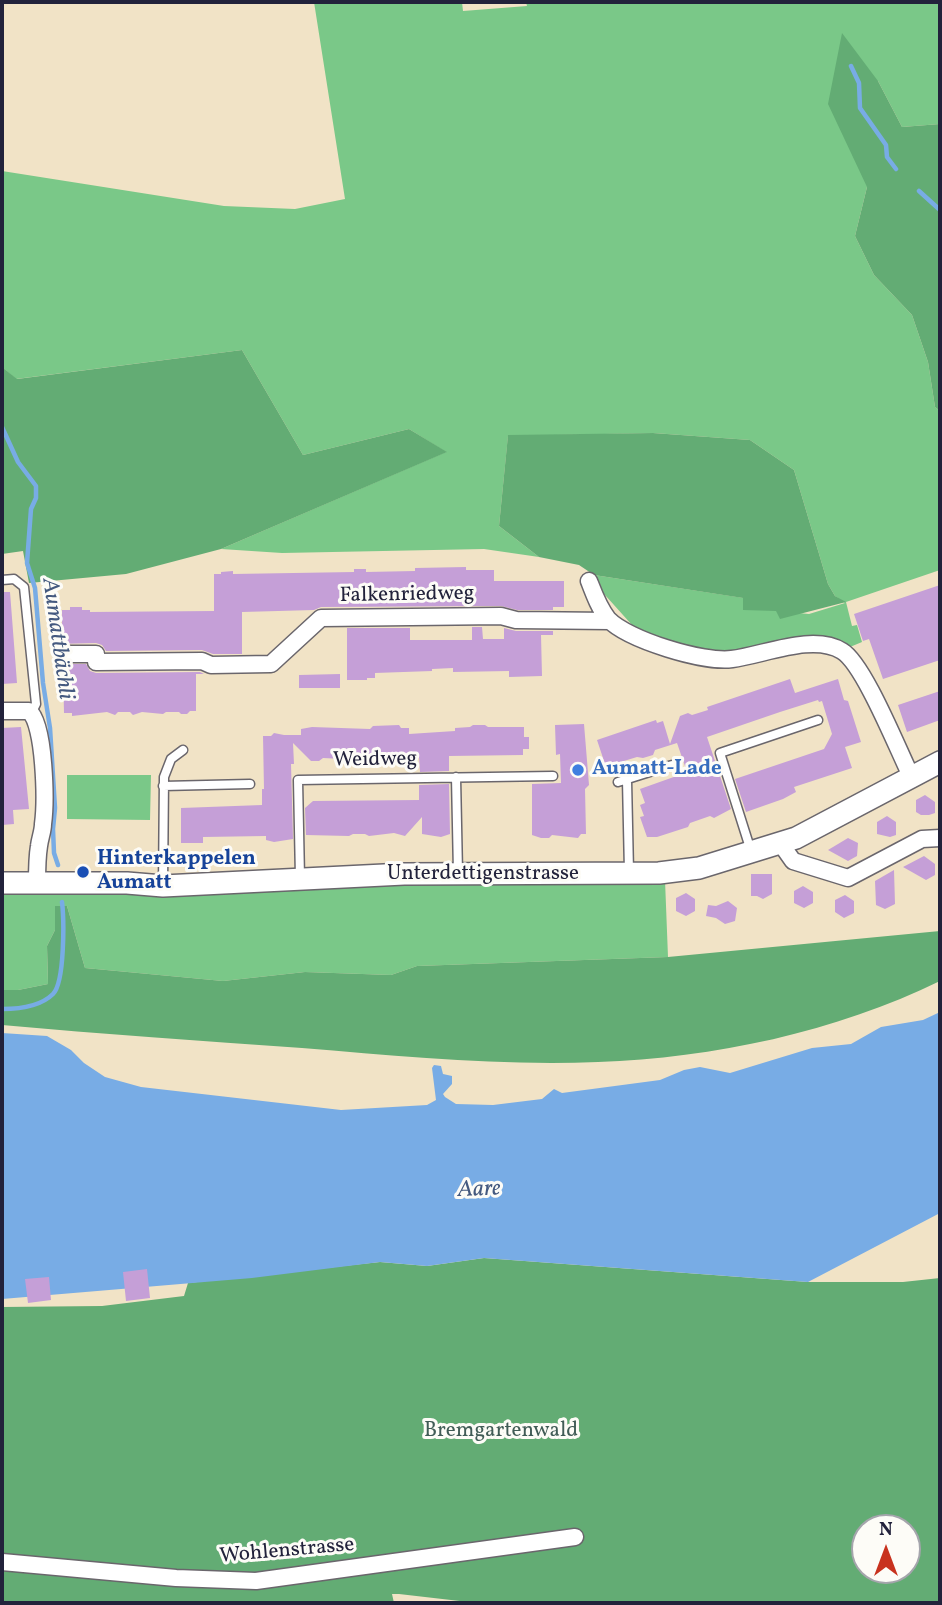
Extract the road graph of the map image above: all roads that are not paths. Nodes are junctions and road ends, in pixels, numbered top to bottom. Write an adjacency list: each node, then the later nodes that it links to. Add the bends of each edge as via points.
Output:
1 (2, 580): 6 (lane, via 14,579 24,587 36,704)
2 (589, 581): 3 (street)
3 (610, 621): 4 (street, Falkenriedweg, via 501,616 321,618 271,664 96,662 96,654); 12 (street, Falkenriedweg, via 639,637 698,658 732,659 808,645 844,652 862,674)
4 (62, 654)
5 (2, 711): 6 (street)
6 (32, 712): 25 (street, via 39,731 44,787)
7 (818, 720): 20 (lane, via 720,753)
8 (183, 750): 17 (lane, via 168,764)
9 (940, 762): 12 (street, Unterdettigenstrasse)
10 (672, 765): 14 (lane)
11 (553, 776): 13 (lane, Weidweg)
12 (911, 776): 19 (street, Unterdettigenstrasse)
13 (456, 777): 21 (lane); 23 (lane, Weidweg, via 298,780)
14 (627, 780): 15 (lane); 22 (lane)
15 (618, 782)
16 (250, 784): 17 (lane)
17 (163, 786): 26 (lane)
18 (940, 838): 19 (street, via 922,839 848,878 793,861)
19 (781, 844): 20 (street, Unterdettigenstrasse)
20 (752, 854): 22 (street, Unterdettigenstrasse, via 699,868)
21 (458, 873): 22 (street, Unterdettigenstrasse); 23 (street, Unterdettigenstrasse)
22 (629, 874)
23 (300, 881): 26 (street, Unterdettigenstrasse)
24 (2, 883): 25 (street, Unterdettigenstrasse)
25 (37, 884): 26 (street, Unterdettigenstrasse)
26 (163, 886)
27 (575, 1537): 28 (street, Wohlenstrasse, via 256,1581)
28 (2, 1562)

